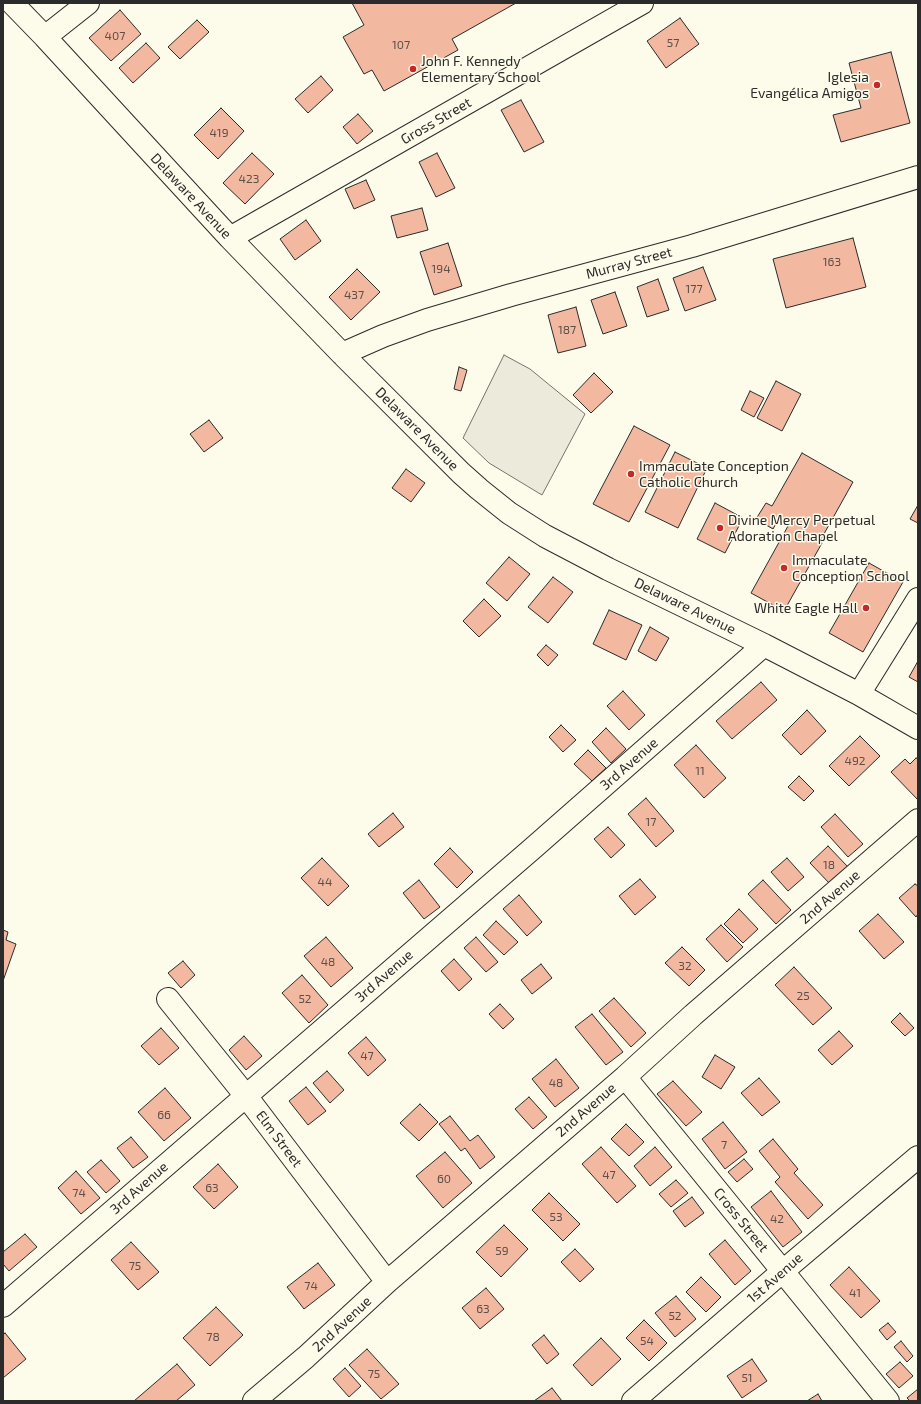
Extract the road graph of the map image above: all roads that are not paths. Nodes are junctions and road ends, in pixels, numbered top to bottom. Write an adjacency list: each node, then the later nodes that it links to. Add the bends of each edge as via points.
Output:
1 (12, 3): 4 (street, Delaware Avenue)
2 (88, 3): 4 (street)
3 (642, 3): 6 (street, Gross Street)
4 (45, 37): 6 (street, Delaware Avenue)
5 (918, 177): 7 (street, Murray Street, via 692,246 427,320)
6 (230, 238): 7 (street, Delaware Avenue)
7 (342, 354): 9 (street, Delaware Avenue, via 461,473 509,513 545,536 608,569)
8 (918, 599): 10 (street)
9 (764, 645): 10 (street, Delaware Avenue); 15 (street, 3rd Avenue)
10 (859, 694): 11 (street, Delaware Avenue)
11 (918, 728)
12 (918, 820): 14 (street, 2nd Avenue)
13 (168, 999): 15 (street, Elm Street)
14 (625, 1077): 17 (street, Cross Street); 18 (street, 2nd Avenue)
15 (246, 1096): 18 (street, Elm Street); 19 (street, 3rd Avenue)
16 (918, 1157): 17 (street, 1st Avenue)
17 (783, 1271): 21 (street, 1st Avenue); 22 (street, Cross Street)
18 (387, 1282): 20 (street, 2nd Avenue)
19 (3, 1306)
20 (254, 1401)
21 (633, 1401)
22 (888, 1401)

